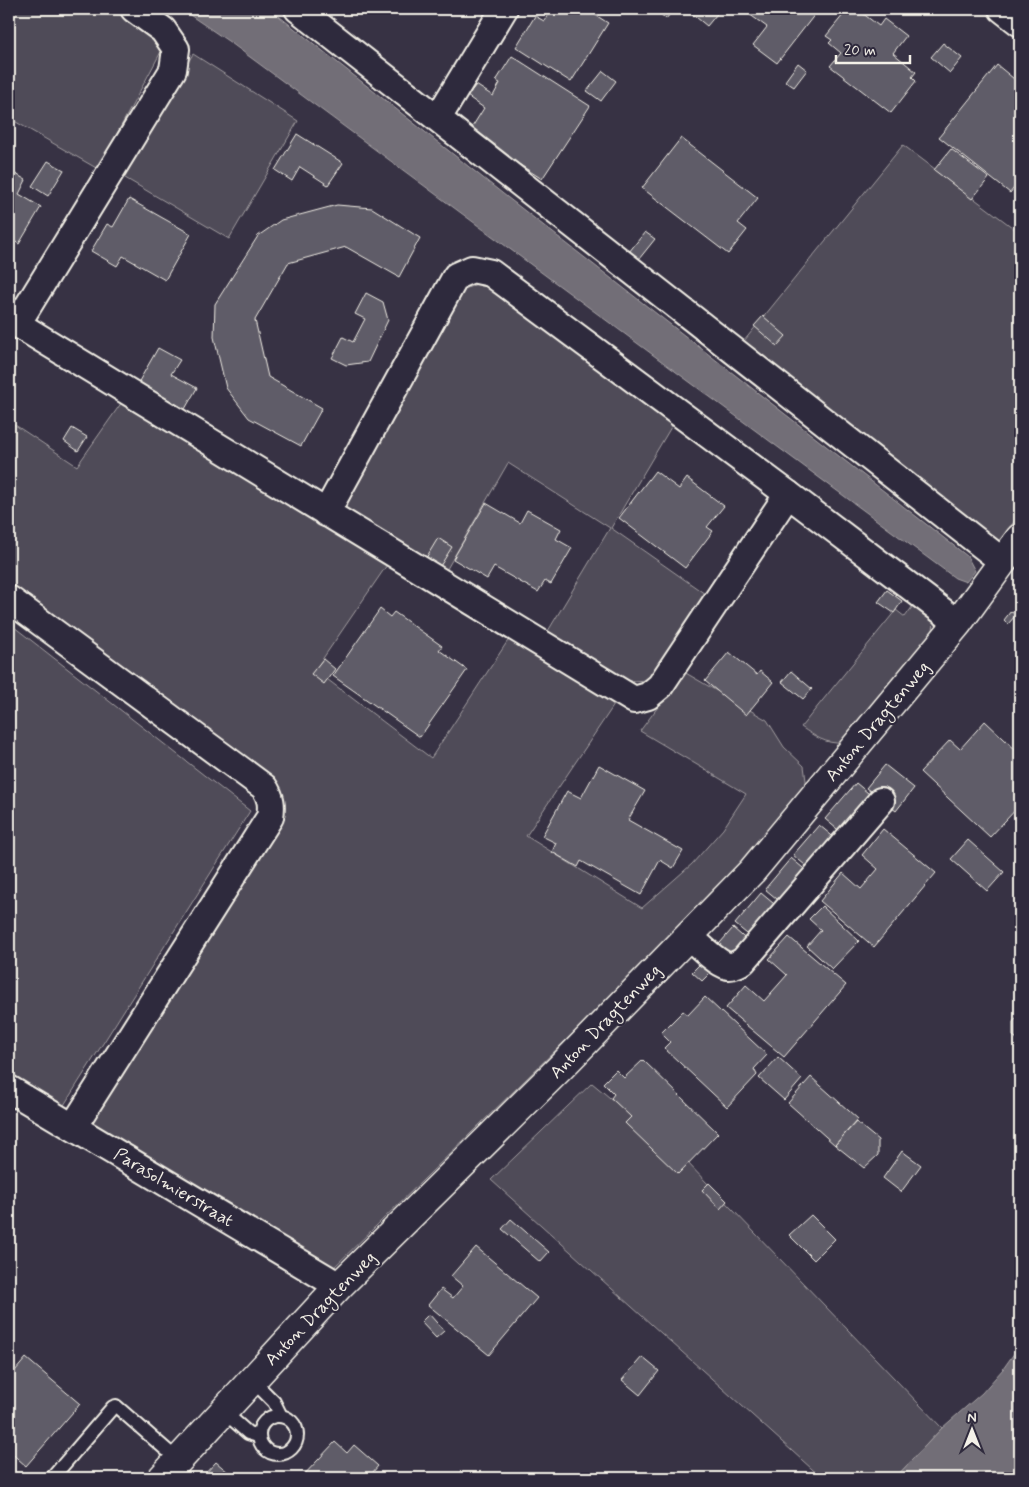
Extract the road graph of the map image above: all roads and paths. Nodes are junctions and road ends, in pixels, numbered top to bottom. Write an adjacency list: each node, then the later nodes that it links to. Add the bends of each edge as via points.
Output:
1 (134, 9): 7 (street, via 163,30 176,49 173,70)
2 (298, 9): 6 (street)
3 (504, 9): 6 (street)
4 (1002, 9): 5 (street)
5 (1020, 23)
6 (438, 118): 11 (street)
7 (13, 321): 9 (street)
8 (788, 494): 9 (street, via 660,686 648,696 634,700); 9 (street, via 491,273 472,269 456,276); 13 (street)
9 (326, 513)
10 (1020, 538): 11 (main road, Anton Dragtenweg)
11 (1002, 561): 13 (main road, Anton Dragtenweg)
12 (9, 600): 17 (street, via 264,787 272,807 270,817)
13 (958, 623): 15 (main road, Anton Dragtenweg, via 752,871)
14 (881, 801): 15 (street, via 743,961 728,966)
15 (689, 936): 18 (main road, Anton Dragtenweg)
16 (9, 1089): 17 (street, Parasolmierstraat)
17 (72, 1127): 18 (street, Parasolmierstraat)
18 (339, 1286): 19 (main road, Anton Dragtenweg)
19 (252, 1380): 20 (main road, Anton Dragtenweg); 21 (lane, via 278,1407)
20 (223, 1411): 22 (lane, via 248,1433); 23 (main road, Anton Dragtenweg)
21 (280, 1416): 22 (lane, via 272,1416 265,1421); 22 (lane, via 289,1419 297,1434 290,1449 274,1454 266,1451)
22 (258, 1436)
23 (170, 1469): 24 (lane, via 116,1406)
24 (52, 1478)

